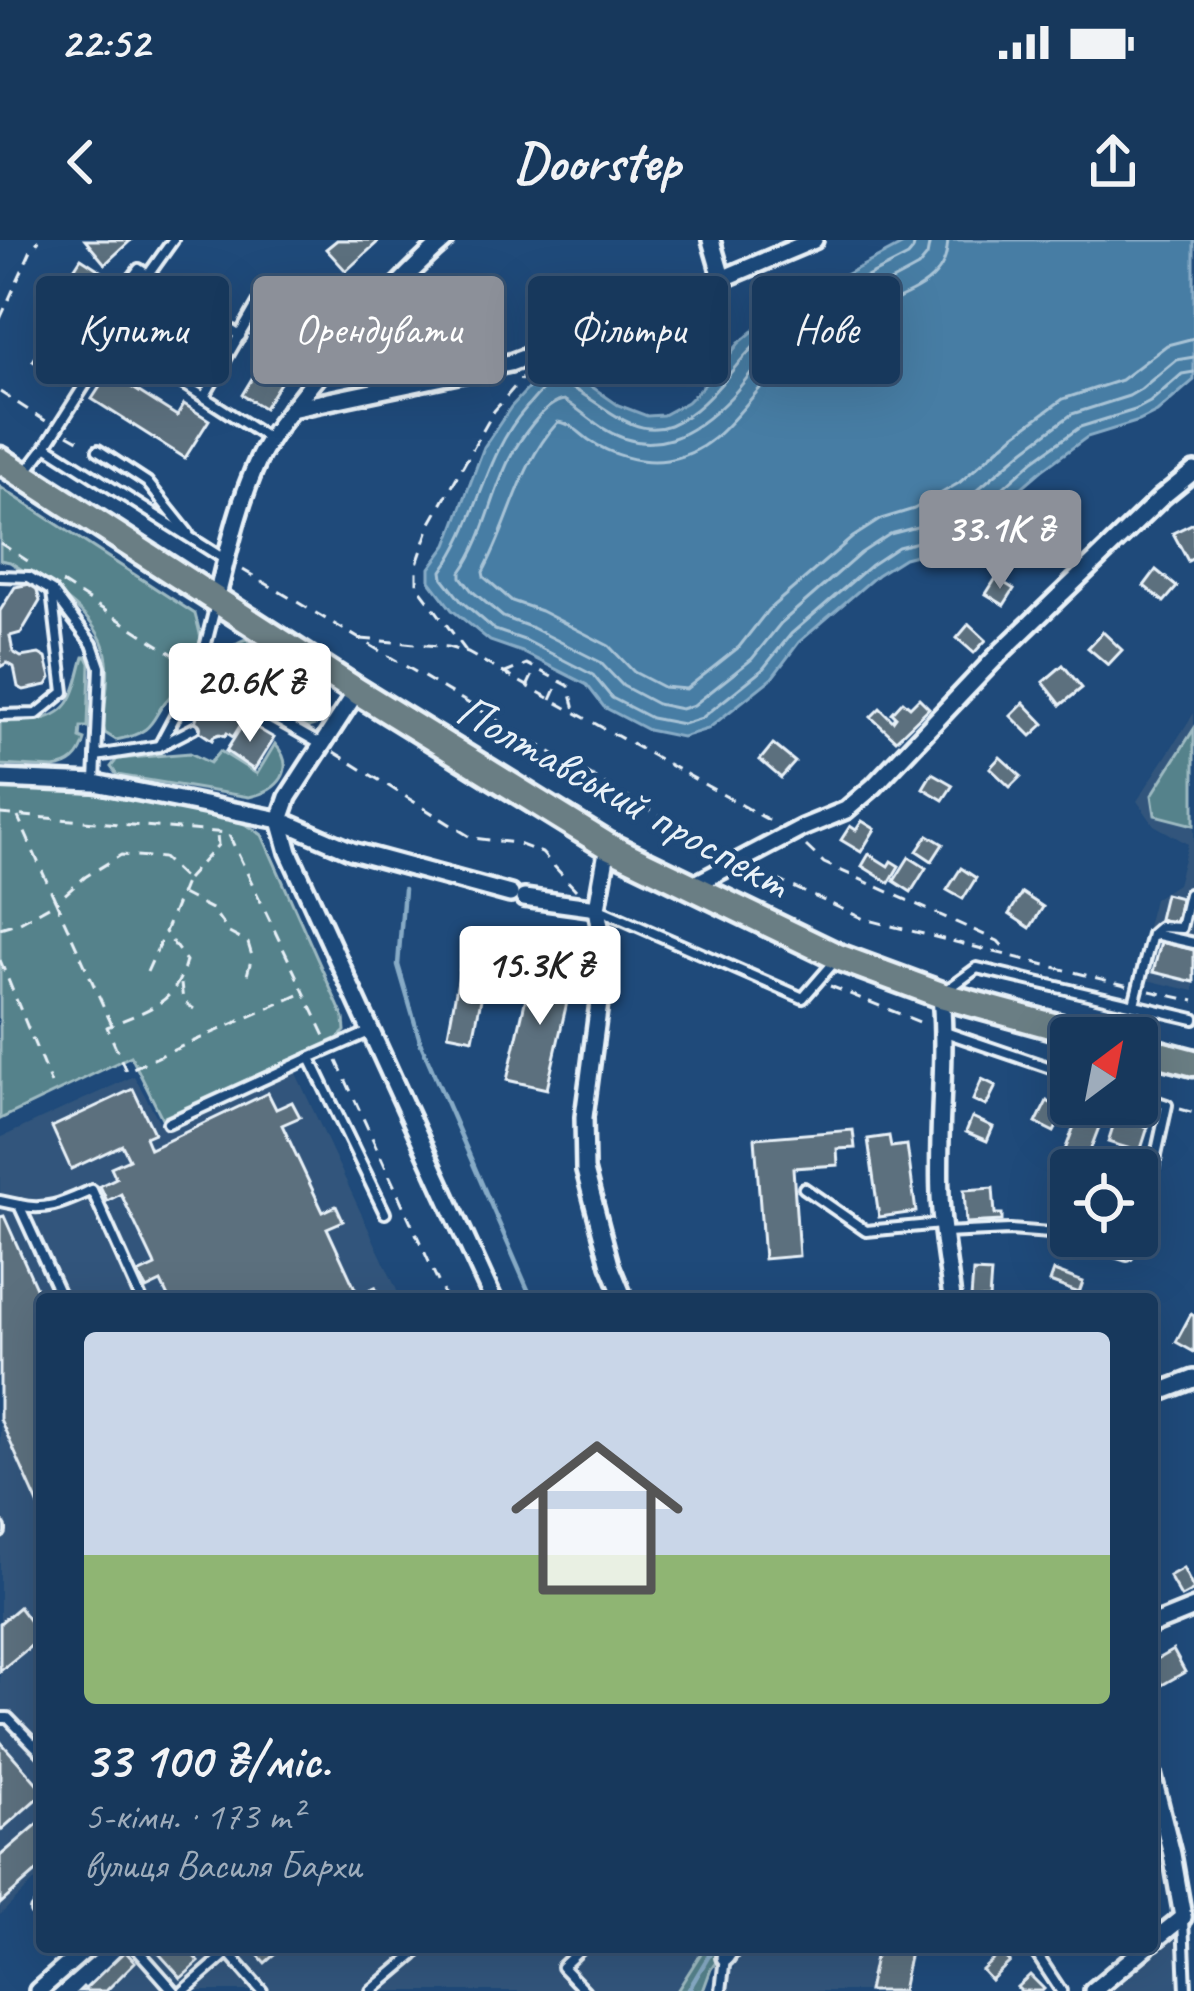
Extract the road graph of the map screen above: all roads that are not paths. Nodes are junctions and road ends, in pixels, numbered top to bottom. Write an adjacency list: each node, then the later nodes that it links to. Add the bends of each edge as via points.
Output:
1 (173, 240): 5 (lane)
2 (445, 240): 15 (street, via 400,280)
3 (711, 240): 7 (street)
4 (814, 240): 8 (street)
5 (148, 275): 6 (lane, via 139,269); 10 (lane)
6 (134, 276)
7 (721, 276)
8 (727, 276)
9 (253, 312): 10 (lane)
10 (240, 336): 14 (lane)
11 (528, 356): 15 (street)
12 (85, 384): 17 (lane)
13 (184, 384): 14 (lane)
14 (204, 397): 16 (lane)
15 (291, 409): 16 (street)
16 (270, 440): 22 (street)
17 (46, 446): 19 (lane); 21 (lane)
18 (98, 451): 21 (lane, via 147,482)
19 (7, 467): 25 (highway, Полтавський проспект)
20 (1194, 472): 37 (street, via 846,810)
21 (192, 539): 22 (lane)
22 (226, 560): 25 (street)
23 (0, 576): 24 (lane, via 29,578)
24 (52, 592): 28 (lane, via 64,692 38,714); 32 (lane, via 100,667)
25 (216, 600): 26 (highway, Полтавський проспект); 31 (lane, via 199,671)
26 (357, 691): 30 (street); 36 (highway, Полтавський проспект)
27 (252, 705): 30 (lane)
28 (0, 715)
29 (194, 728): 31 (lane)
30 (322, 745): 35 (street)
31 (159, 746): 32 (lane)
32 (97, 756): 34 (lane)
33 (0, 779): 34 (street)
34 (95, 783): 35 (street)
35 (280, 820): 39 (street, via 352,850 517,896); 47 (street)
36 (608, 845): 37 (highway, Полтавський проспект); 39 (street)
37 (689, 887): 42 (highway, Полтавський проспект)
38 (1189, 894): 40 (lane, via 1181,928)
39 (597, 908): 42 (lane, via 803,998); 65 (street, via 605,957 585,1169)
40 (1152, 934): 41 (lane); 44 (lane)
41 (1194, 943)
42 (838, 957): 43 (highway, Полтавський проспект)
43 (941, 995): 44 (lane, via 977,968); 46 (highway, Полтавський проспект); 48 (street)
44 (1134, 1004): 45 (lane)
45 (1194, 1019)
46 (1050, 1026)
47 (370, 1031): 50 (lane); 64 (street)
48 (945, 1032): 52 (lane); 60 (street)
49 (1158, 1054): 51 (highway)
50 (310, 1058): 54 (lane); 59 (lane)
51 (1194, 1063)
52 (1050, 1068)
53 (1158, 1102): 55 (lane, via 1167,1105)
54 (168, 1123)
55 (1157, 1149)
56 (804, 1188): 60 (lane, via 866,1231)
57 (0, 1202): 58 (lane)
58 (19, 1205): 62 (lane); 63 (lane, via 59,1206 92,1190)
59 (385, 1213)
60 (944, 1228): 61 (lane); 66 (street)
61 (1050, 1233)
62 (59, 1293)
63 (138, 1293)
64 (490, 1293)
65 (622, 1293)
66 (951, 1293)
67 (1194, 1379): 68 (street)
68 (1158, 1394)
69 (1194, 1608): 70 (street)
70 (1158, 1622)
71 (0, 1718): 72 (lane)
72 (36, 1747)
73 (1158, 1798): 74 (street)
74 (1188, 1922): 75 (street); 94 (lane)
75 (1158, 1939)
76 (81, 1953): 85 (street)
77 (140, 1953): 86 (lane)
78 (228, 1953): 87 (lane)
79 (233, 1953): 88 (lane)
80 (412, 1953): 89 (lane)
81 (577, 1953): 90 (lane, via 562,1967)
82 (728, 1953): 91 (lane)
83 (1036, 1953): 92 (lane)
84 (1138, 1953): 93 (street)
85 (38, 1991)
86 (174, 1991)
87 (184, 1991)
88 (262, 1991)
89 (371, 1991)
90 (585, 1991)
91 (721, 1991)
92 (1060, 1991)
93 (1093, 1991)
94 (1186, 1991)

